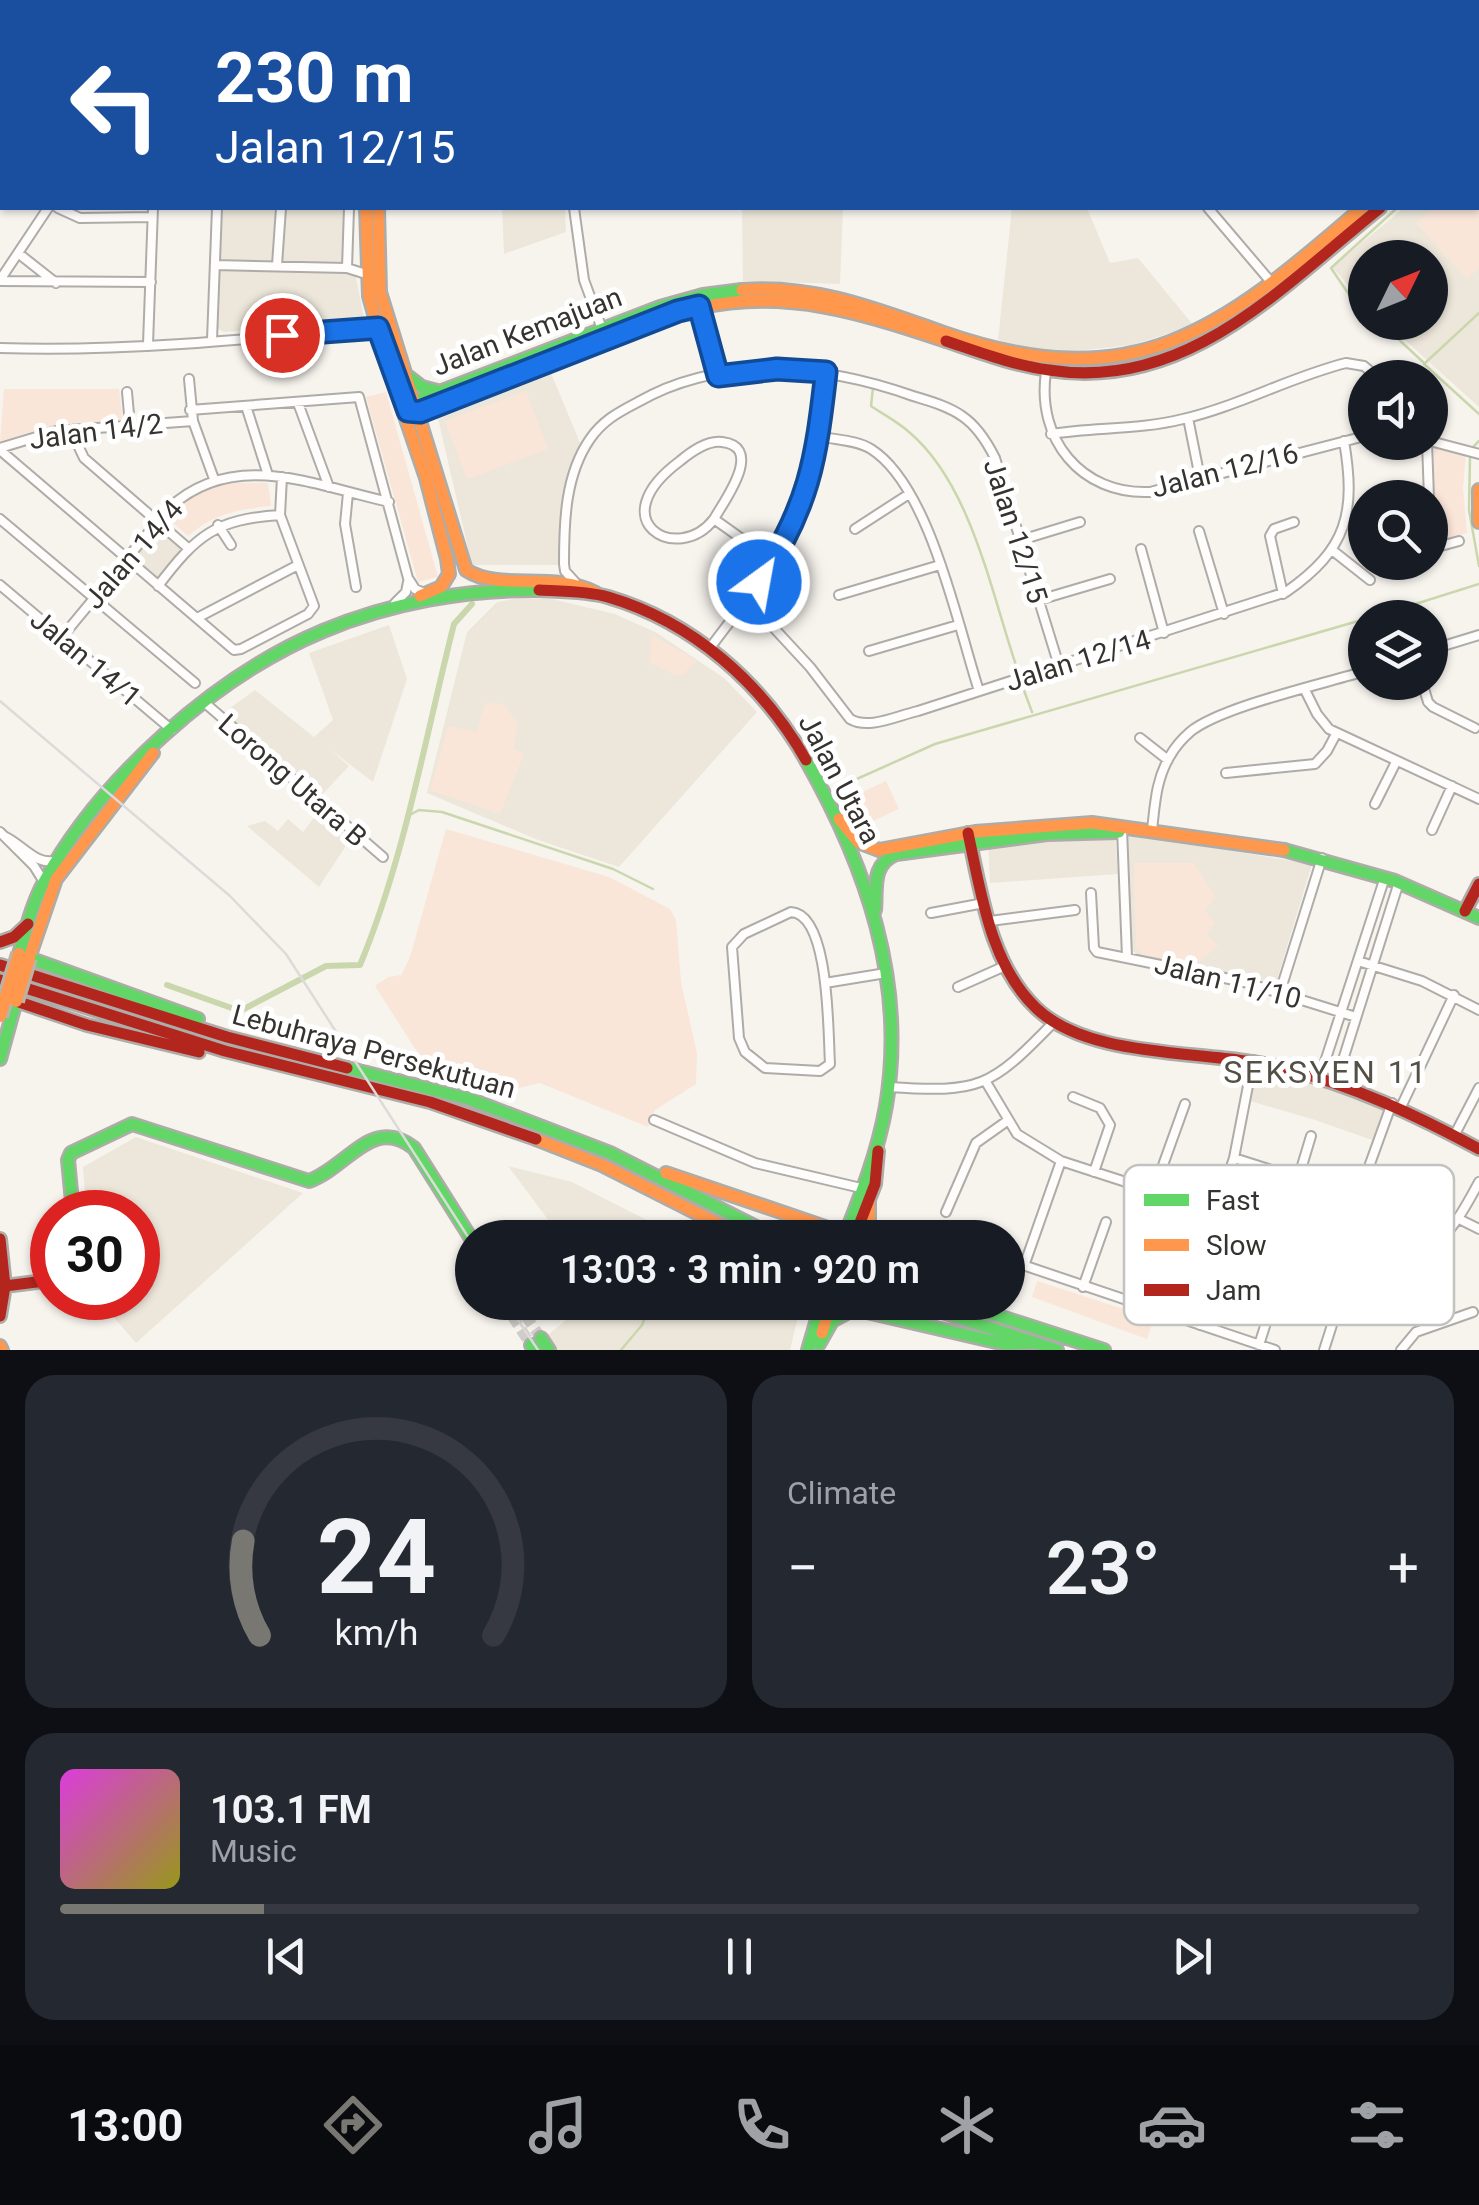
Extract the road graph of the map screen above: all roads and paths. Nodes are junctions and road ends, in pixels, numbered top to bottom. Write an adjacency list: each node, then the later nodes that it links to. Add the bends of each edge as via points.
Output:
1 (47, 210): 13 (street)
2 (62, 210): 12 (street, via 80,218)
3 (217, 210): 16 (street)
4 (281, 210): 17 (street)
5 (350, 210): 14 (street)
6 (366, 210): 15 (main road)
7 (378, 210): 35 (main road, via 380,292)
8 (574, 210): 27 (street, via 582,269)
9 (1210, 210): 22 (street)
10 (1360, 210): 22 (main road, Jalan Kemajuan)
11 (1378, 210): 24 (main road, Jalan Kemajuan)
12 (152, 212): 21 (street)
13 (18, 253): 20 (street); 23 (street)
14 (347, 254): 15 (street); 18 (street)
15 (366, 254): 19 (main road)
16 (216, 266): 17 (street); 28 (street)
17 (278, 266): 18 (street)
18 (346, 268): 19 (street)
19 (366, 274): 26 (main road)
20 (0, 280): 23 (street)
21 (151, 282): 23 (street); 29 (street)
22 (1271, 282): 24 (main road); 25 (main road, Jalan Kemajuan, via 1225,319 1162,348 1076,362 986,348 858,300 821,293 774,288)
23 (56, 283)
24 (1286, 285): 34 (main road, Jalan Kemajuan, via 1224,333 1180,356 1112,372)
25 (696, 301): 27 (main road, Jalan Kemajuan, via 673,300); 34 (main road, Jalan Kemajuan, via 821,304); 36 (main road, Jalan Kemajuan); 37 (street)
26 (378, 328): 28 (street); 31 (main road)
27 (602, 329): 36 (main road, Jalan Kemajuan)
28 (212, 340): 29 (street)
29 (148, 344): 30 (street)
30 (0, 348)
31 (386, 356): 43 (main road); 57 (main road)
32 (1348, 365): 45 (street)
33 (826, 372): 37 (street, Jalan 12/15); 49 (street); 75 (street, Jalan 12/15, via 881,384 953,410 972,424 995,458)
34 (1046, 372): 48 (street)
35 (407, 375): 40 (main road); 43 (main road)
36 (498, 376): 40 (main road, Jalan Kemajuan); 43 (main road, Jalan Kemajuan)
37 (718, 376): 89 (street, Jalan 12/15, via 652,393 614,414 592,436 574,472 566,512 564,564)
38 (189, 379): 44 (street, Jalan 14/2)
39 (127, 392): 46 (street)
40 (441, 392): 43 (main road, Jalan Kemajuan)
41 (298, 403): 42 (street); 60 (street); 64 (street, via 361,398)
42 (246, 406): 44 (street); 55 (street)
43 (415, 408): 57 (main road); 89 (main road, via 466,570 478,579)
44 (192, 415): 46 (street, Jalan 14/2); 59 (street, Jalan 14/2)
45 (1188, 418): 48 (street); 58 (street)
46 (130, 425): 47 (street, Jalan 14/2)
47 (75, 429): 53 (street, Jalan 14/2, via 39,433); 68 (street, via 84,458)
48 (1051, 434): 58 (street, Jalan 12/16, via 1080,472 1120,491 1150,492)
49 (819, 436): 63 (street, via 876,452); 83 (street, via 798,516)
50 (1348, 439): 51 (street, Jalan 12/16)
51 (1344, 440): 58 (street, Jalan 12/16); 81 (street, Jalan 12/14, via 1350,509)
52 (1448, 447): 54 (street)
53 (0, 449): 82 (street)
54 (1479, 454)
55 (268, 475): 56 (street, Jalan 14/4); 59 (street, Jalan 14/4)
56 (282, 478): 60 (street, Jalan 14/4); 65 (street)
57 (426, 478): 93 (main road, via 450,569 445,584)
58 (1200, 478)
59 (214, 479): 68 (street, Jalan 14/4, via 183,495)
60 (329, 487): 62 (street, Jalan 14/4)
61 (1479, 490): 71 (main road)
62 (348, 493): 64 (street, Jalan 14/4); 92 (street, via 344,524)
63 (909, 494): 73 (street); 86 (street)
64 (389, 502): 87 (street)
65 (280, 516): 72 (street); 85 (street)
66 (714, 519): 66 (street, via 681,540 652,527 642,507 660,476 721,442 733,445 742,467); 83 (street)
67 (0, 520): 97 (street)
68 (158, 522): 79 (street); 82 (street, Jalan 14/4)
69 (1080, 522): 75 (street)
70 (1294, 522): 95 (street, via 1270,536)
71 (1479, 522)
72 (218, 525): 78 (street); 79 (street)
73 (855, 529)
74 (1200, 532): 101 (street)
75 (1021, 540): 98 (street, Jalan 12/15)
76 (1460, 540): 77 (street)
77 (1448, 544)
78 (231, 545)
79 (188, 548): 91 (street)
80 (1140, 549): 105 (street)
81 (1332, 550): 84 (street); 95 (street, Jalan 12/14)
82 (126, 559): 91 (street); 97 (street, Jalan 14/4)
83 (773, 561): 100 (street)
84 (1348, 563)
85 (298, 565): 103 (street); 103 (street, via 314,600 308,614 241,649 230,648)
86 (940, 565): 96 (street); 104 (street)
87 (408, 578): 93 (street); 99 (street)
88 (1110, 579): 98 (street)
89 (575, 582): 94 (main road)
90 (0, 585): 107 (street, Jalan 14/1)
91 (158, 586): 103 (street)
92 (356, 587)
93 (426, 594): 99 (main road)
94 (598, 594): 102 (main road, Jalan Utara, via 495,590); 109 (main road, Jalan Utara, via 665,619)
95 (1283, 594): 101 (street, Jalan 12/14)
96 (838, 595)
97 (93, 598): 107 (street, Jalan 14/4); 113 (street)
98 (1039, 600): 111 (street, Jalan 12/15)
99 (396, 603): 102 (main road)
100 (744, 604): 109 (street); 115 (street, Jalan 12/14, via 773,627 859,724)
101 (1224, 614): 105 (street, Jalan 12/14)
102 (366, 615): 117 (main road, Jalan Utara, via 297,644)
103 (197, 618)
104 (958, 625): 110 (street); 115 (street)
105 (1164, 633): 111 (street, Jalan 12/14)
106 (1479, 635): 108 (street)
107 (62, 637): 119 (street, Jalan 14/1)
108 (1448, 644)
109 (710, 648): 129 (main road, Jalan Utara, via 775,712)
110 (869, 652)
111 (1059, 666): 115 (street, Jalan 12/14)
112 (1348, 677): 114 (street)
113 (195, 683)
114 (1305, 690): 120 (street); 123 (street, via 1201,724)
115 (979, 692)
116 (1427, 700): 118 (street)
117 (205, 703): 119 (main road, Jalan Utara); 135 (street, Lorong Utara B)
118 (1475, 728)
119 (172, 730): 122 (main road, Jalan Utara)
120 (1336, 734): 124 (street); 125 (street, via 1315,764)
121 (1140, 738): 123 (street)
122 (155, 748): 137 (main road, Jalan Utara, via 99,804); 151 (main road, Jalan Utara, via 56,879)
123 (1168, 760): 131 (street)
124 (1396, 762): 126 (street); 128 (street)
125 (1226, 773)
126 (1452, 786): 127 (street); 132 (street)
127 (1479, 799)
128 (1375, 804)
129 (834, 812): 134 (main road, via 870,850); 146 (main road, Jalan Utara)
130 (1124, 829): 131 (main road); 134 (main road); 152 (street)
131 (1152, 830): 136 (main road)
132 (1432, 830)
133 (1, 833): 137 (street, via 38,860); 139 (street)
134 (969, 837): 142 (main road); 146 (main road, via 886,857 876,873)
135 (383, 857)
136 (1322, 857): 138 (main road); 161 (street)
137 (58, 860): 139 (main road, Jalan Utara)
138 (1392, 879): 144 (main road); 153 (street); 156 (street)
139 (44, 882): 149 (main road, Jalan Utara)
140 (1479, 884): 144 (main road)
141 (1091, 893): 152 (street, Jalan 11/10, via 1094,948)
142 (984, 903): 145 (street); 148 (main road)
143 (1076, 910): 148 (street)
144 (1465, 911): 147 (main road)
145 (931, 912)
146 (875, 914): 157 (main road, Jalan Utara)
147 (1479, 918)
148 (990, 921): 155 (main road)
149 (28, 924): 150 (main road); 151 (main road, Jalan Utara)
150 (0, 942)
151 (24, 956): 163 (main road, bridge); 166 (main road, bridge); 169 (main road, via 203,1021)
152 (1127, 957): 161 (street, Jalan 11/10)
153 (1358, 961): 156 (street); 165 (street)
154 (0, 965): 169 (main road, Lebuhraya Persekutuan)
155 (1005, 966): 160 (street); 168 (main road)
156 (1373, 966): 162 (street); 167 (street)
157 (886, 973): 159 (street); 175 (main road, Jalan Utara)
158 (0, 980): 169 (main road, Lebuhraya Persekutuan)
159 (826, 982): 159 (street, via 829,1066 766,1068 752,1061 739,1038 732,986 730,959 738,938 800,912 816,933)
160 (958, 987)
161 (1280, 992): 165 (street, Jalan 11/10)
162 (1454, 995): 164 (street); 179 (street)
163 (16, 1001): 169 (main road, via 206,1054); 170 (main road)
164 (1479, 1010)
165 (1341, 1012): 167 (street, Jalan 11/10); 172 (street)
166 (0, 1016)
167 (1356, 1018): 174 (street)
168 (1053, 1023): 171 (main road, via 1115,1043); 173 (street)
169 (226, 1044): 193 (main road, Lebuhraya Persekutuan, via 470,1099); 196 (main road, Lebuhraya Persekutuan, via 430,1102 574,1152)
170 (0, 1059)
171 (1252, 1060): 172 (main road); 185 (street)
172 (1320, 1077): 174 (main road)
173 (986, 1082): 175 (street, via 940,1090); 181 (street)
174 (1336, 1082): 179 (main road)
175 (889, 1087): 198 (main road, Jalan Utara, via 880,1159)
176 (1479, 1088): 183 (street)
177 (1073, 1097): 192 (street, via 1100,1108 1110,1126)
178 (1185, 1104): 187 (street)
179 (1397, 1105): 183 (main road); 191 (street)
180 (654, 1120): 198 (street, via 755,1163)
181 (1007, 1120): 186 (street); 199 (street, via 976,1143)
182 (1310, 1136): 190 (street)
183 (1454, 1136): 184 (main road)
184 (1479, 1149)
185 (1234, 1158): 188 (street); 189 (street)
186 (1060, 1161): 192 (street); 213 (street)
187 (1163, 1165)
188 (1232, 1165)
189 (1255, 1165)
190 (1302, 1165)
191 (1370, 1165)
192 (1094, 1172): 195 (street)
193 (651, 1173): 204 (main road, Lebuhraya Persekutuan); 205 (main road, via 669,1173)
194 (1479, 1182): 200 (street)
195 (1124, 1183)
196 (646, 1188): 202 (main road); 203 (main road, Lebuhraya Persekutuan)
197 (71, 1190): 201 (main road, via 68,1160 74,1150 135,1123 315,1180 377,1136 400,1136)
198 (865, 1194): 206 (main road, Jalan Utara); 207 (main road, Jalan Utara); 208 (main road)
199 (946, 1212)
200 (1459, 1218): 210 (street); 211 (street)
201 (459, 1220)
202 (693, 1220)
203 (710, 1220)
204 (743, 1220)
205 (805, 1220)
206 (852, 1220)
207 (858, 1220)
208 (868, 1220)
209 (1106, 1222): 217 (street)
210 (1454, 1224)
211 (1479, 1229)
212 (0, 1239): 216 (main road)
213 (1025, 1263)
214 (1025, 1266): 217 (street)
215 (30, 1283): 216 (main road)
216 (5, 1286): 220 (main road)
217 (1083, 1286): 218 (street)
218 (1124, 1300)
219 (1473, 1312): 221 (street)
220 (0, 1316)
221 (1454, 1319)
222 (819, 1320): 234 (main road)
223 (825, 1320): 234 (main road)
224 (977, 1320): 232 (main road)
225 (997, 1320): 232 (main road)
226 (1012, 1320): 232 (main road)
227 (1197, 1325): 231 (street)
228 (1265, 1325): 233 (street)
229 (1332, 1325): 238 (street)
230 (1436, 1325): 239 (street, via 1416,1332)
231 (1200, 1326): 233 (street)
232 (1034, 1336): 234 (main road, via 1005,1344 854,1309 832,1321); 235 (main road); 236 (main road)
233 (1259, 1345): 237 (street)
234 (815, 1348)
235 (1056, 1350)
236 (1104, 1350)
237 (1274, 1350)
238 (1324, 1350)
239 (1401, 1350)

